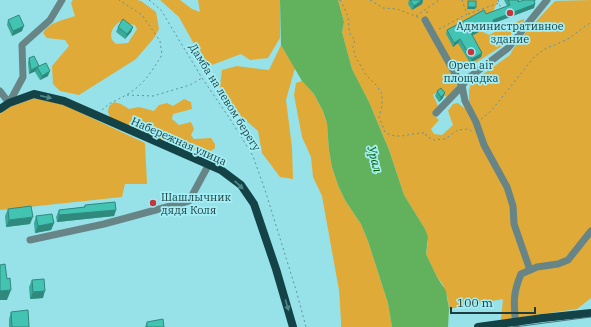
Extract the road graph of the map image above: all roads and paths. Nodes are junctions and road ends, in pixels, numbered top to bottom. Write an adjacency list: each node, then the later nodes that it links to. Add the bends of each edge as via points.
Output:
1 (62, 0): 21 (street, via 50,20 22,45 23,77)
2 (119, 0): 20 (path, via 142,15 160,41 162,55 146,79)
3 (149, 0): 17 (path, Дамба на левом берегу, via 161,10)
4 (340, 0): 26 (path, via 349,19 351,36 355,39 355,56 366,75 382,94 379,117 385,132 397,137 426,133 426,136 434,140 445,139 458,130 469,128)
5 (370, 0): 13 (path, via 383,8 397,9)
6 (439, 0): 13 (path)
7 (462, 0): 12 (path)
8 (498, 0): 10 (path)
9 (547, 0): 18 (street, via 508,48 467,79)
10 (500, 3): 11 (path); 12 (path)
11 (501, 9)
12 (467, 14): 16 (path)
13 (416, 16): 14 (path)
14 (425, 20): 16 (street)
15 (591, 22): 25 (path, via 568,39 534,57 491,112)
16 (432, 32): 18 (street)
17 (202, 78): 20 (path, via 190,86 153,96); 33 (path, Дамба на левом берегу, via 253,156 276,222)
18 (462, 86): 23 (street); 25 (street, via 465,101)
19 (0, 91): 21 (street)
20 (126, 95): 24 (path, via 109,103)
21 (9, 103): 22 (main road, Набережная улица); 24 (main road, Набережная улица, one-way to 24, via 34,94 64,101)
22 (0, 109)
23 (436, 113)
24 (96, 115): 27 (main road, Набережная улица)
25 (476, 122): 30 (street, via 484,144 507,188 513,206 514,224)
26 (474, 134)
27 (208, 164): 29 (street, via 190,201); 32 (main road, Набережная улица, one-way to 32, via 241,185 254,204)
28 (591, 231): 30 (street, via 568,260)
29 (30, 240)
30 (530, 270): 35 (street, via 520,274 516,284 513,299)
31 (591, 313): 34 (main road, bridge)
32 (293, 327)
33 (306, 327)
34 (478, 327)
35 (516, 327)

